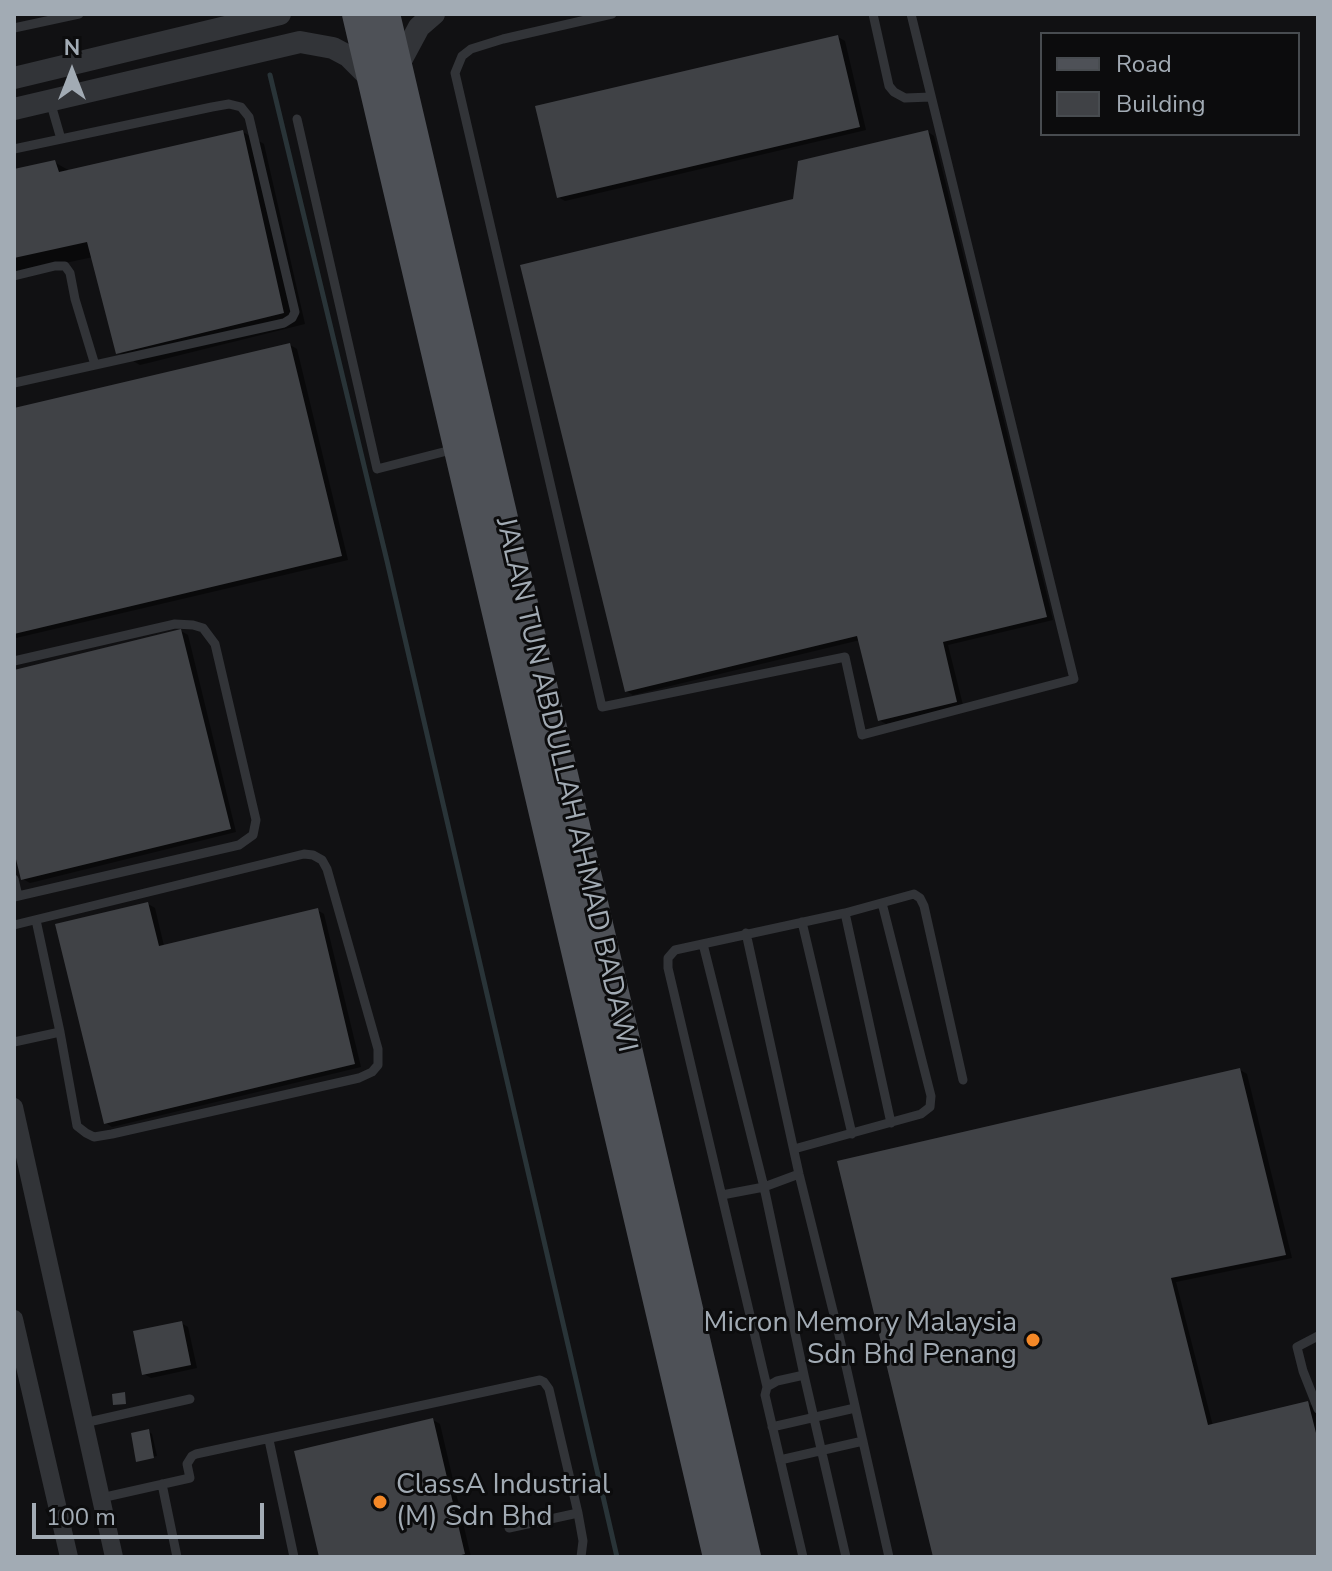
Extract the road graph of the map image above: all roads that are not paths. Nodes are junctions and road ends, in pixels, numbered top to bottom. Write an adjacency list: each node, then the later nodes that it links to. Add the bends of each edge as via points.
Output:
1 (79, 14): 9 (lane)
2 (280, 14): 11 (street)
3 (357, 14): 10 (main road, JALAN TUN ABDULLAH AHMAD BADAWI)
4 (385, 14): 10 (main road, JALAN TUN ABDULLAH AHMAD BADAWI)
5 (434, 14): 10 (street)
6 (612, 14): 12 (lane, via 471,49 455,73 602,707 845,657 862,735 1074,679)
7 (873, 14): 12 (lane, via 889,86 905,98)
8 (911, 14): 12 (lane)
9 (14, 28)
10 (385, 74): 13 (street, via 333,48 300,42); 21 (main road, JALAN TUN ABDULLAH AHMAD BADAWI); 66 (main road, JALAN TUN ABDULLAH AHMAD BADAWI)
11 (14, 78)
12 (931, 97)
13 (50, 101): 14 (street); 16 (lane)
14 (14, 109)
15 (297, 119): 21 (lane, via 377,469)
16 (61, 139): 17 (lane); 19 (lane, via 212,107 241,107 249,117 295,312 284,323)
17 (14, 149)
18 (14, 276): 19 (lane, via 65,266)
19 (95, 365): 20 (lane)
20 (14, 383)
21 (459, 448): 65 (main road, JALAN TUN ABDULLAH AHMAD BADAWI)
22 (14, 661): 24 (lane, via 175,624 203,628 215,644 256,820 253,835 239,845)
23 (14, 879): 24 (lane)
24 (16, 897)
25 (882, 903): 26 (lane); 34 (lane, via 914,894 924,906); 36 (lane, via 931,1096 930,1107 921,1114)
26 (845, 913): 28 (lane); 36 (lane)
27 (36, 920): 29 (lane); 32 (lane); 32 (lane, via 313,855 327,869 378,1049 378,1065 359,1078 94,1137 77,1126)
28 (802, 922): 30 (lane); 37 (lane)
29 (14, 925)
30 (746, 933): 31 (lane); 38 (lane)
31 (703, 944): 40 (lane); 41 (lane, via 675,950 668,968)
32 (60, 1032): 33 (lane)
33 (14, 1042)
34 (963, 1080)
35 (14, 1107): 50 (street)
36 (891, 1123): 37 (lane)
37 (852, 1134): 38 (lane)
38 (794, 1149): 39 (lane)
39 (799, 1174): 40 (lane); 47 (lane)
40 (764, 1187): 41 (lane); 44 (lane)
41 (722, 1195): 45 (lane)
42 (14, 1319): 60 (street)
43 (1318, 1336): 48 (lane, via 1297,1347)
44 (804, 1375): 45 (lane); 49 (lane)
45 (767, 1387): 51 (lane)
46 (190, 1399): 50 (lane)
47 (855, 1408): 49 (lane); 53 (lane)
48 (1318, 1409)
49 (814, 1417): 51 (lane); 54 (lane)
50 (84, 1423): 57 (street)
51 (772, 1427): 55 (lane)
52 (269, 1440): 56 (lane, via 196,1454 187,1464 190,1478); 58 (lane, via 540,1380 549,1389); 63 (lane)
53 (863, 1441): 54 (lane); 69 (lane)
54 (822, 1451): 55 (lane); 68 (lane)
55 (780, 1460): 67 (lane)
56 (162, 1484): 57 (lane); 62 (lane)
57 (101, 1498): 61 (street)
58 (578, 1513): 59 (lane); 64 (lane)
59 (509, 1528)
60 (69, 1557)
61 (114, 1557)
62 (177, 1557)
63 (294, 1557)
64 (581, 1557)
65 (718, 1557)
66 (746, 1557)
67 (803, 1557)
68 (846, 1557)
69 (889, 1557)

